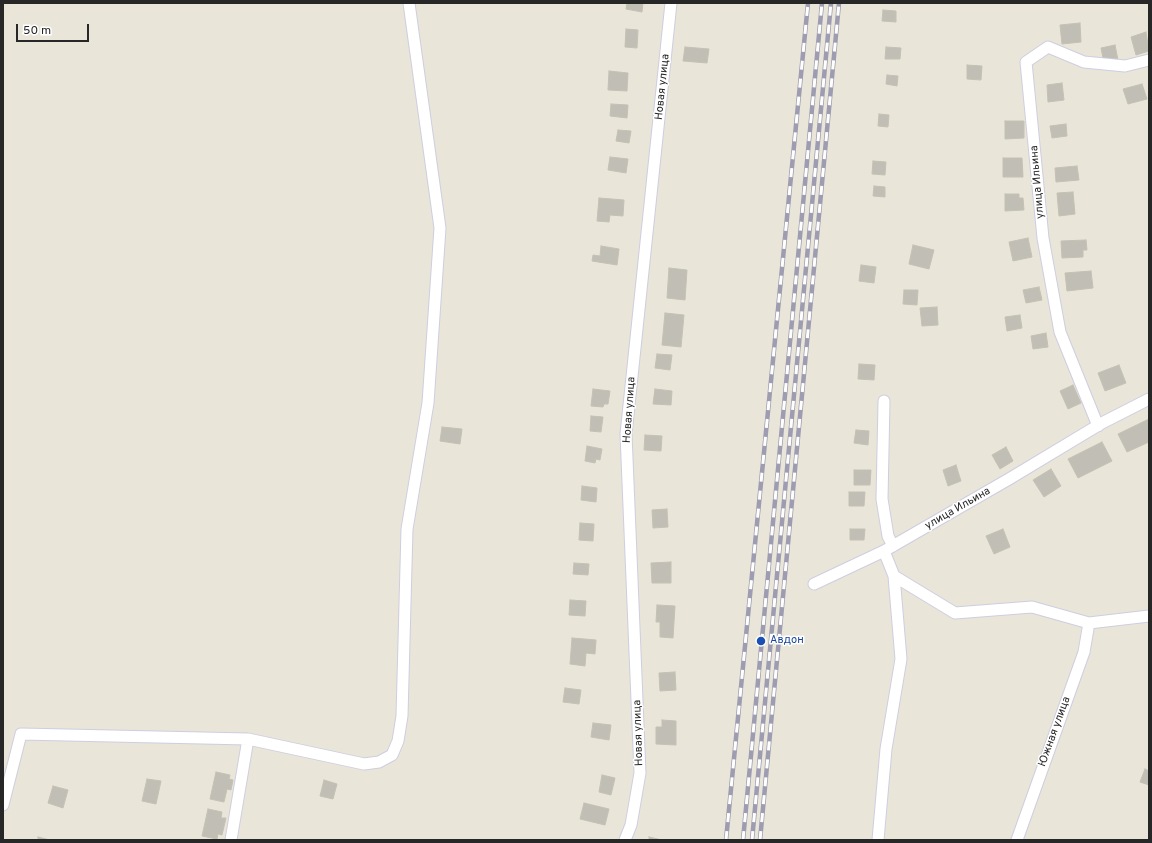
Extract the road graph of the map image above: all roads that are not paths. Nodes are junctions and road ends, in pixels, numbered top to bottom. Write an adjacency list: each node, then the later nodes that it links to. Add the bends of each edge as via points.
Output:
1 (409, 3): 12 (street, via 440,228 428,402 407,529 402,716 398,741 392,755 379,762 364,764)
2 (671, 3): 15 (street, Новая улица, via 626,434 640,773 631,825)
3 (1149, 60): 6 (street, улица Ильина, via 1125,66 1084,62 1048,47 1026,62 1043,238 1060,332)
4 (1149, 399): 6 (street, улица Ильина)
5 (884, 401): 7 (street, via 882,499)
6 (1098, 426): 7 (street, улица Ильина)
7 (888, 549): 8 (street); 9 (street, улица Ильина)
8 (894, 576): 11 (street, via 955,613 1032,606); 16 (street, via 901,659 886,749)
9 (814, 584)
10 (1149, 616): 11 (street)
11 (1089, 623): 17 (street, Южная улица, via 1084,652)
12 (248, 739): 13 (street, via 20,734); 14 (street)
13 (3, 805)
14 (231, 840)
15 (625, 840)
16 (878, 840)
17 (1017, 840)

